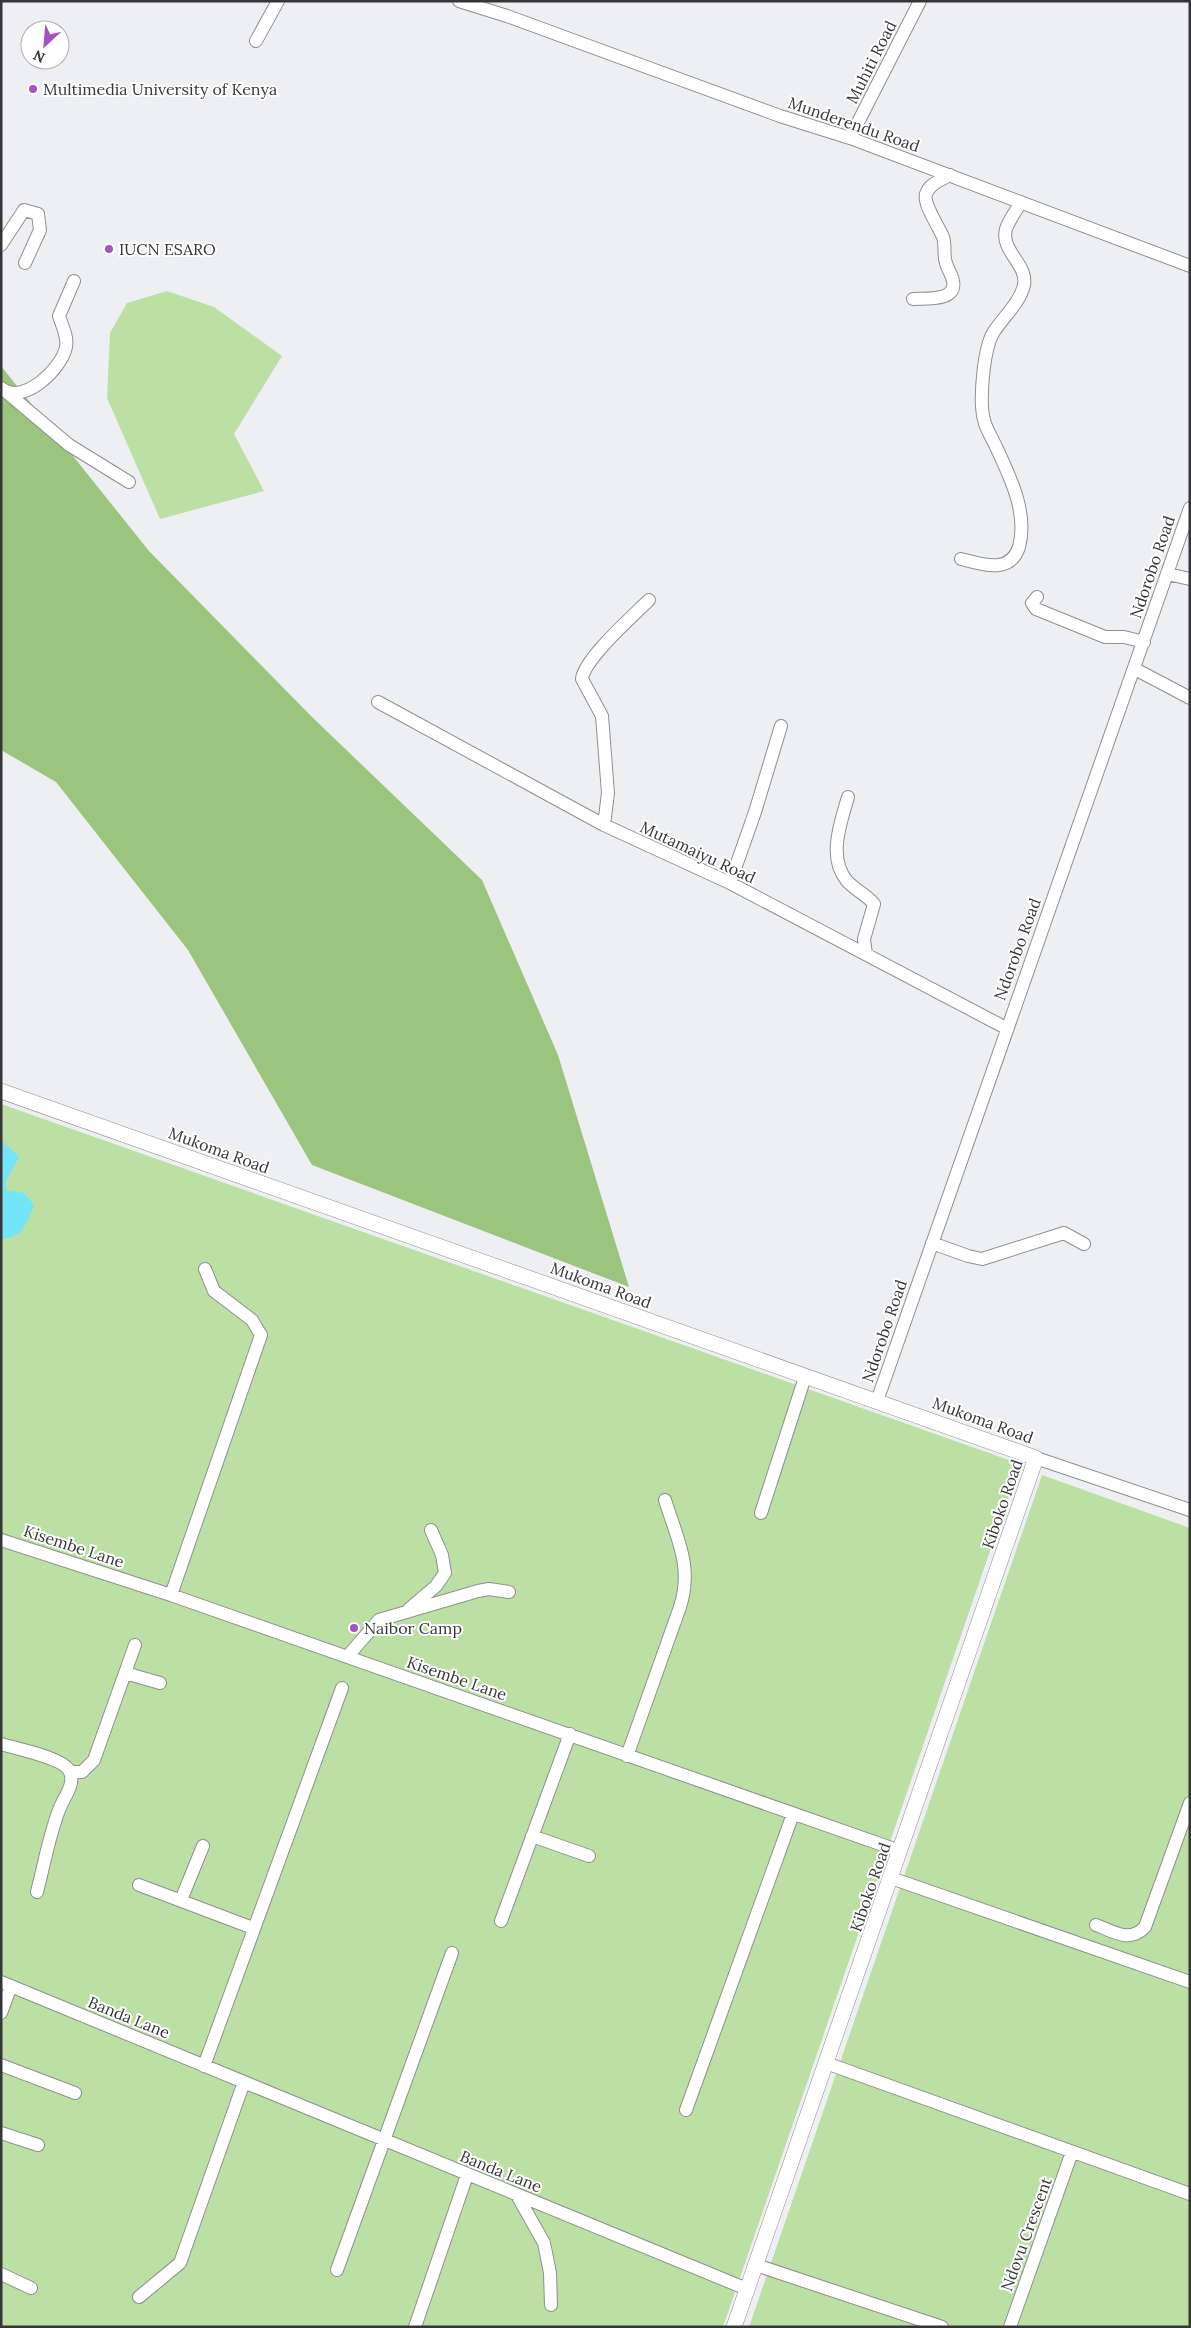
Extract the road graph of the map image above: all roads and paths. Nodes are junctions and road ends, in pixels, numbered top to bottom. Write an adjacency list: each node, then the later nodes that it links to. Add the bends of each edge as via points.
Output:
1 (278, 1): 4 (street)
2 (459, 1): 5 (street, Munderendu Road)
3 (920, 1): 5 (street, Muhiti Road)
4 (256, 41)
5 (850, 138): 6 (street, Munderendu Road)
6 (950, 175): 7 (street, Munderendu Road); 12 (street, via 934,184 926,195 928,207 943,238 953,288 947,296 940,298)
7 (1021, 202): 10 (street, Munderendu Road); 16 (street, via 1006,228 1005,238 1021,268 1024,286 990,340 982,395 984,426 1007,469 1021,514 1021,539 1014,557 999,566 989,567)
8 (1, 245): 9 (street, via 24,210 38,214 40,230)
9 (25, 263)
10 (1190, 266)
11 (74, 281): 13 (street, via 59,316 67,340 61,361 52,373 30,389 18,392)
12 (913, 299)
13 (3, 389): 14 (street, via 68,445)
14 (129, 482)
15 (1190, 508): 17 (street, Ndorobo Road)
16 (960, 559)
17 (1167, 574): 18 (street); 21 (street, Ndorobo Road)
18 (1190, 579)
19 (1037, 597): 21 (street, via 1032,603 1036,609 1105,637)
20 (649, 600): 27 (street, via 582,674 602,716 608,793)
21 (1144, 642): 22 (street, Ndorobo Road)
22 (1134, 669): 23 (street); 30 (street, Ndorobo Road)
23 (1190, 698)
24 (378, 702): 27 (street, Mutamaiyu Road)
25 (781, 726): 28 (street)
26 (848, 797): 29 (street, via 837,842 838,858 845,879 874,904 864,939)
27 (604, 825): 28 (street, Mutamaiyu Road)
28 (730, 883): 29 (street, Mutamaiyu Road)
29 (866, 954): 30 (street, Mutamaiyu Road)
30 (1006, 1028): 32 (street, Ndorobo Road)
31 (1, 1091): 35 (street, Mukoma Road)
32 (932, 1243): 33 (street, via 982,1259 1064,1233); 36 (street, Ndorobo Road)
33 (1084, 1244)
34 (205, 1269): 44 (street, via 214,1291 252,1320 261,1335)
35 (806, 1376): 36 (street, Mukoma Road); 40 (street)
36 (877, 1401): 37 (street, Mukoma Road)
37 (1036, 1458): 39 (street, Mukoma Road); 59 (street, Kiboko Road)
38 (665, 1500): 53 (street, via 686,1565 686,1582)
39 (1190, 1510)
40 (761, 1513)
41 (431, 1530): 45 (street, via 442,1555 445,1573 436,1586)
42 (1, 1540): 44 (street, Kisembe Lane)
43 (509, 1592): 45 (street, via 478,1591)
44 (171, 1595): 47 (street, Kisembe Lane)
45 (405, 1612): 47 (street, via 375,1622)
46 (135, 1645): 48 (street)
47 (347, 1657): 51 (street, Kisembe Lane)
48 (125, 1673): 49 (street); 54 (street, via 94,1760 82,1772)
49 (160, 1683)
50 (342, 1688): 67 (street)
51 (570, 1734): 53 (street, Kisembe Lane); 57 (street)
52 (1, 1744): 54 (street, via 58,1761)
53 (627, 1756): 56 (street, Kisembe Lane)
54 (70, 1772): 63 (street, via 70,1785 59,1810)
55 (1190, 1803): 66 (street, via 1144,1927 1138,1934 1128,1937)
56 (793, 1814): 59 (street, Kisembe Lane); 77 (street)
57 (532, 1836): 60 (street); 65 (street)
58 (203, 1846): 64 (street)
59 (900, 1852): 61 (street, Kiboko Road)
60 (589, 1856)
61 (891, 1878): 69 (street); 72 (street, Kiboko Road)
62 (139, 1885): 64 (street)
63 (37, 1892)
64 (181, 1900): 67 (street)
65 (501, 1922)
66 (1096, 1925)
67 (253, 1928): 74 (street)
68 (452, 1953): 79 (street)
69 (1190, 1982)
70 (6, 1984): 71 (street); 74 (street, Banda Lane)
71 (1, 2012)
72 (826, 2063): 81 (street); 85 (street, Kiboko Road)
73 (1, 2066): 76 (street)
74 (204, 2066): 75 (street, Banda Lane)
75 (244, 2082): 79 (street, Banda Lane); 90 (street, via 180,2263)
76 (75, 2093)
77 (686, 2110)
78 (1, 2133): 80 (street)
79 (383, 2139): 82 (street, Banda Lane); 86 (street)
80 (38, 2145)
81 (1072, 2152): 83 (street); 95 (street, Ndovu Crescent)
82 (468, 2174): 84 (street, Banda Lane); 92 (street)
83 (1190, 2194)
84 (517, 2195): 89 (street, Banda Lane); 91 (street, via 544,2243 550,2273)
85 (756, 2265): 89 (street, Kiboko Road); 94 (street)
86 (337, 2270)
87 (1, 2274): 88 (street)
88 (30, 2288)
89 (747, 2289): 93 (street, Kiboko Road)
90 (139, 2297)
91 (551, 2305)
92 (415, 2327)
93 (734, 2327)
94 (942, 2327)
95 (1010, 2327)

